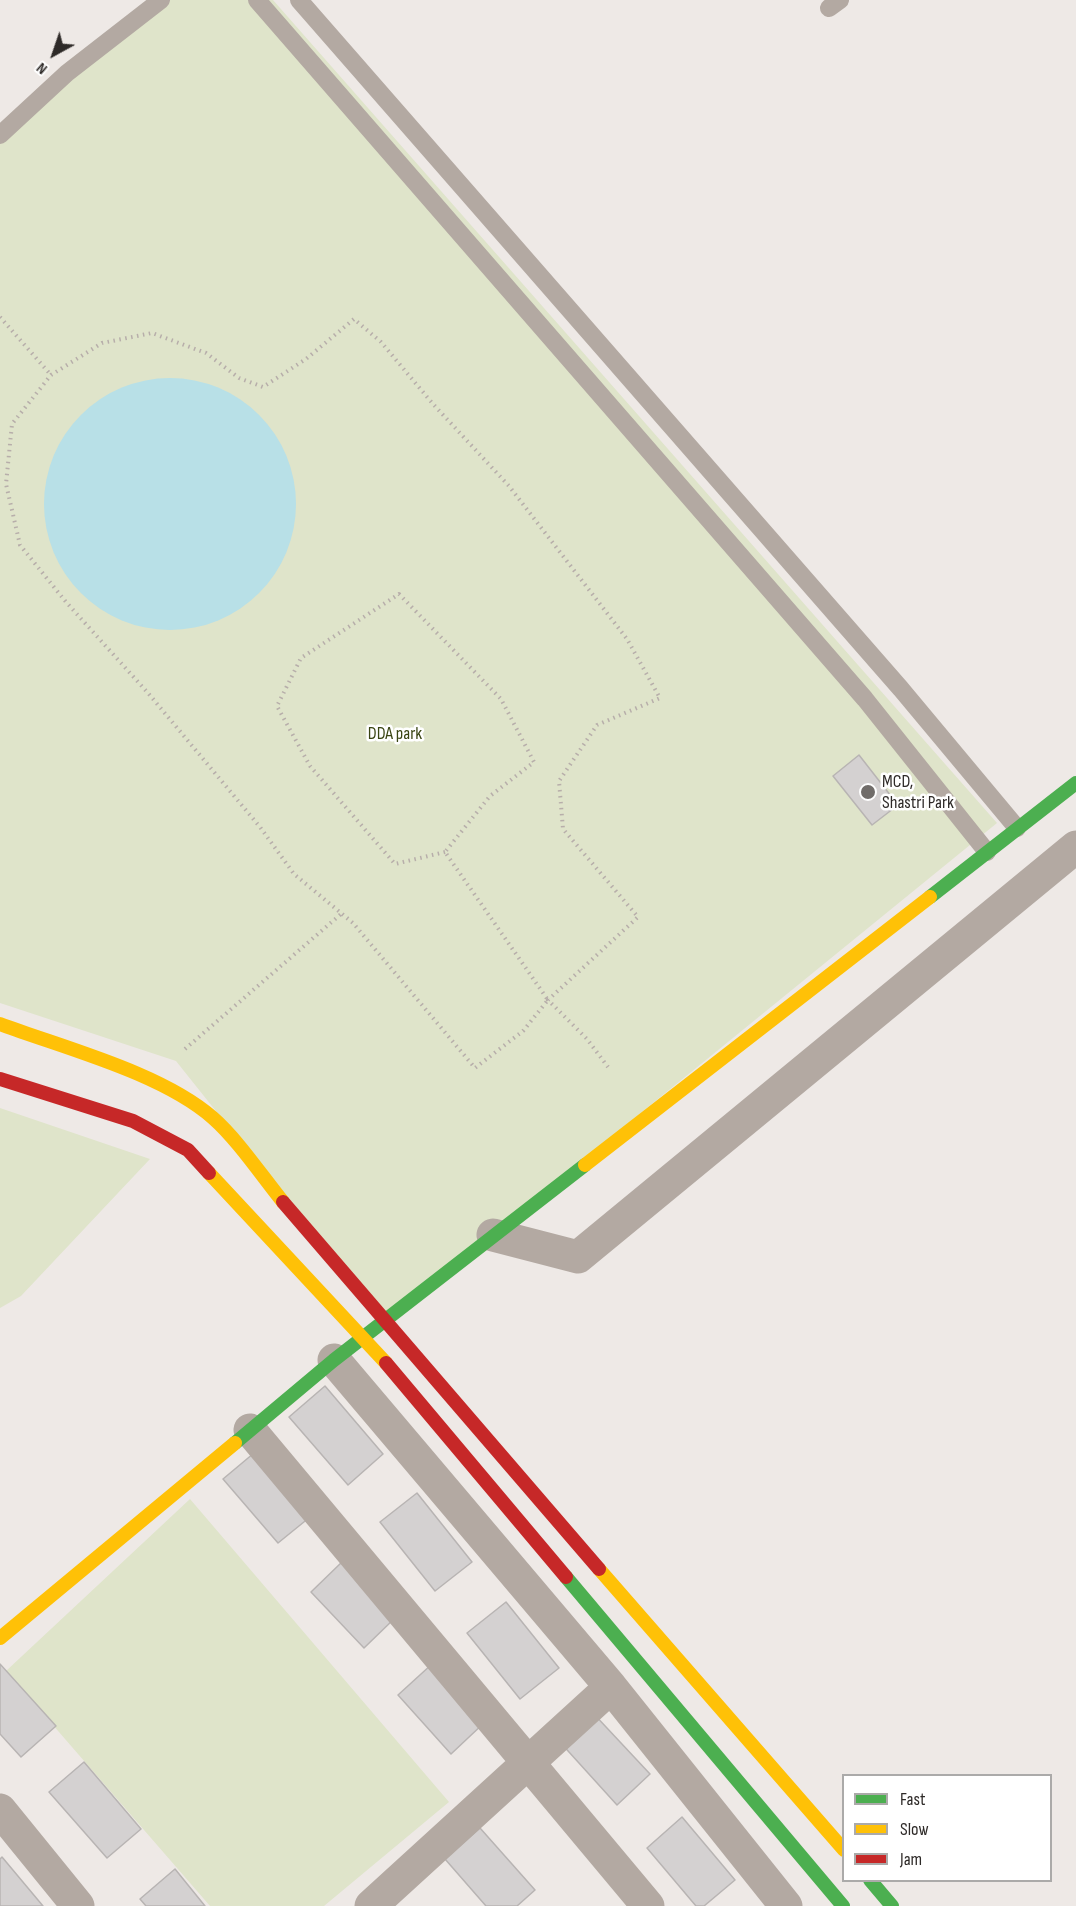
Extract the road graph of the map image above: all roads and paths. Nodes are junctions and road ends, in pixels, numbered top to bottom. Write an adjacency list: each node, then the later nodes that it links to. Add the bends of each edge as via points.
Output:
1 (161, 0): 4 (lane, via 67,73)
2 (257, 0): 11 (lane, via 857,690)
3 (299, 0): 8 (lane, via 893,680)
4 (0, 135)
5 (0, 317): 6 (path)
6 (51, 375): 12 (path, via 12,424 6,484 20,545 142,685 294,874); 13 (path, via 102,343 152,333 206,353 239,378 263,387 306,359 354,319 381,342 509,486 627,639 660,699 597,725 560,781 563,829 638,917)
7 (1076, 783): 8 (street)
8 (1017, 828): 11 (street)
9 (1076, 847): 18 (street, via 578,1257)
10 (446, 852): 10 (path, via 490,796 534,762 501,699 399,594 301,658 277,706 310,765 395,864); 13 (path)
11 (987, 852): 18 (street)
12 (341, 914): 13 (path, via 353,923 475,1068 523,1031); 15 (path)
13 (548, 1000): 16 (path, via 587,1039)
14 (0, 1024): 19 (street, via 157,1083 187,1098 213,1118)
15 (185, 1049)
16 (608, 1067)
17 (0, 1079): 20 (street, via 133,1121 188,1150)
18 (493, 1236): 19 (street)
19 (384, 1322): 20 (street); 27 (street)
20 (364, 1337): 21 (street); 33 (street)
21 (334, 1360): 22 (street); 24 (street)
22 (250, 1430): 23 (street); 25 (street)
23 (0, 1638)
24 (611, 1687): 25 (street); 32 (street)
25 (527, 1764): 30 (street); 31 (street)
26 (0, 1810): 29 (street)
27 (842, 1849)
28 (871, 1882): 34 (street)
29 (78, 1906)
30 (372, 1906)
31 (648, 1906)
32 (786, 1906)
33 (843, 1906)
34 (892, 1906)

